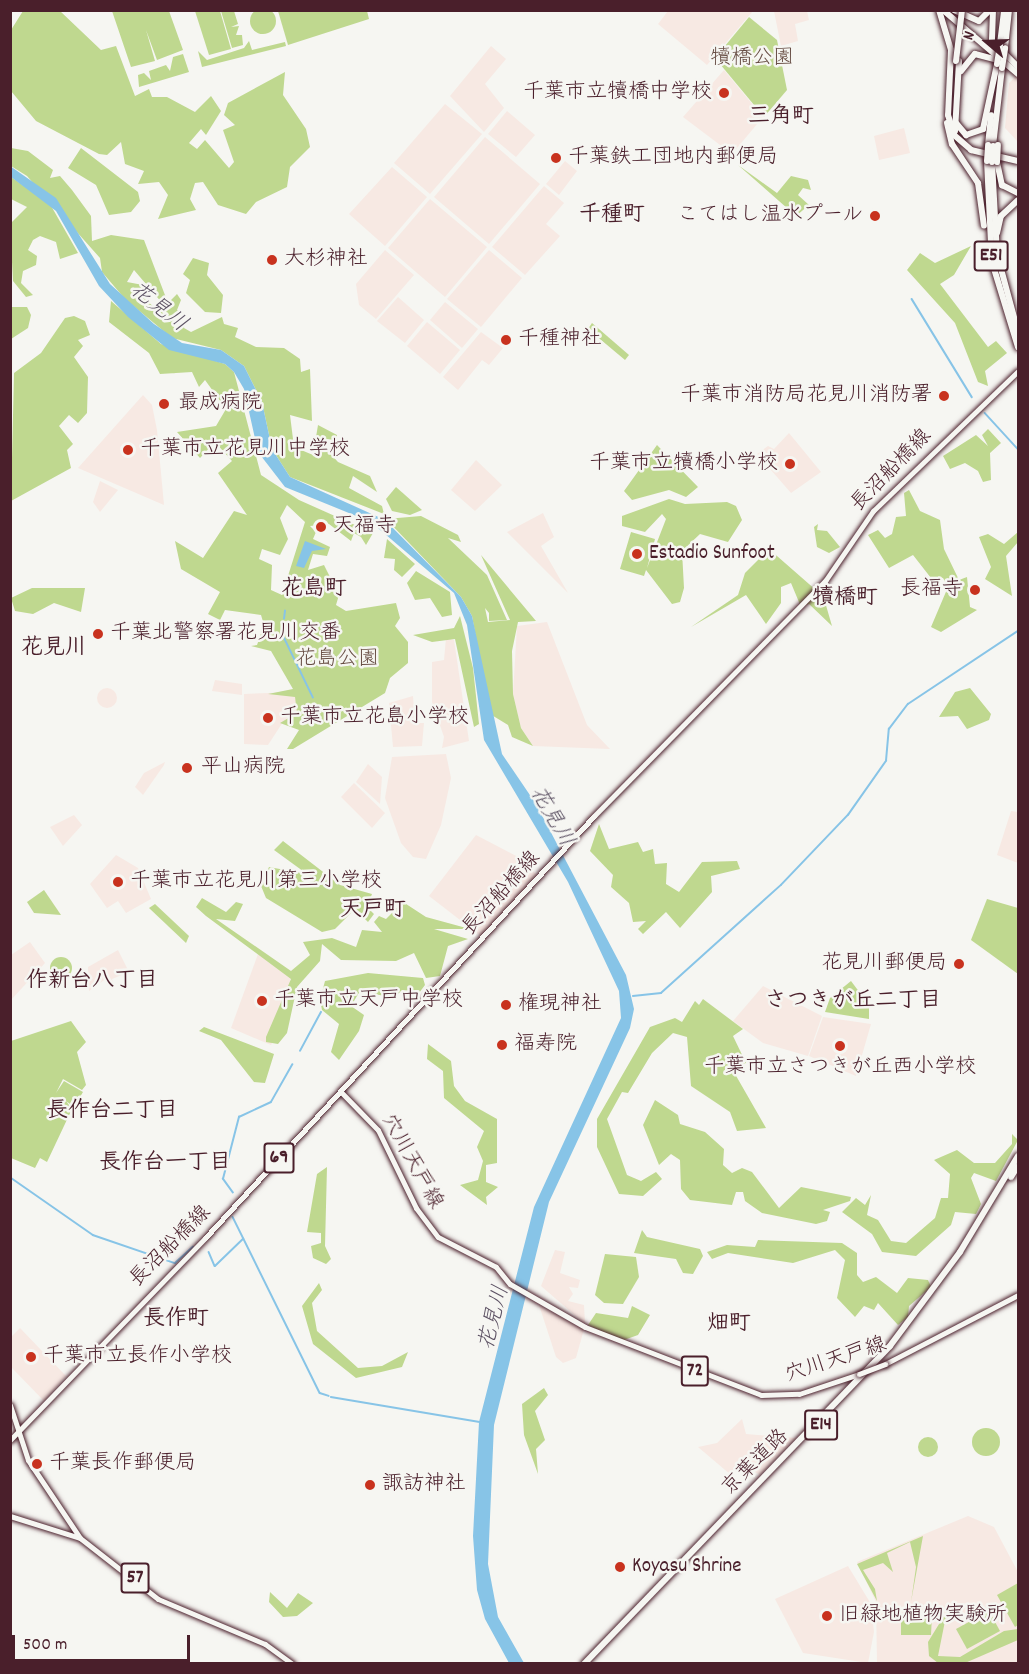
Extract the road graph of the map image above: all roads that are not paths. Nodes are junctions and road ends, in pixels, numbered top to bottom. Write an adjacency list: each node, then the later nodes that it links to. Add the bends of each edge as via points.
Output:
1 (941, 10): 10 (highway); 12 (highway, via 950,40)
2 (950, 10): 11 (highway)
3 (954, 10): 4 (highway, via 979,21)
4 (992, 10): 11 (highway, via 992,41)
5 (1004, 10): 8 (highway)
6 (1009, 10): 8 (highway)
7 (964, 11): 12 (highway, bridge)
8 (1002, 46): 9 (highway, bridge)
9 (1000, 66): 13 (highway, via 980,132 960,131); 15 (highway, bridge)
10 (1011, 68): 11 (highway); 12 (highway, via 975,54 964,62)
11 (1018, 70)
12 (954, 86): 13 (highway)
13 (951, 107): 14 (highway, via 952,130 963,146); 18 (highway, via 948,136 978,183)
14 (1018, 159)
15 (992, 162): 16 (highway, via 1002,185); 18 (highway, E51); 19 (highway, E51, via 994,239)
16 (1018, 193)
17 (1018, 200): 19 (highway, via 998,225)
18 (992, 262): 21 (highway, E51)
19 (1007, 296): 20 (highway, E51)
20 (1018, 332)
21 (1018, 347)
22 (1018, 371): 23 (main road, 長沼船橋線 / 69, via 873,511 825,581 568,845)
23 (341, 1092): 27 (main road, 穴川天戸線 / 72, bridge, via 378,1130 433,1232 457,1251 496,1267 512,1285 552,1304 597,1333 757,1394 795,1394 859,1374); 29 (main road, 長沼船橋線 / 69)
24 (1018, 1154): 26 (highway, 京葉道路 / E14)
25 (1018, 1165): 26 (highway)
26 (1009, 1177): 33 (highway, 京葉道路 / E14, via 948,1277 886,1356)
27 (1018, 1295)
28 (10, 1405): 29 (main road)
29 (19, 1430): 30 (main road, 長沼船橋線 / 69); 32 (main road, via 28,1460)
30 (10, 1440)
31 (10, 1516): 32 (main road, 57)
32 (80, 1538): 34 (main road, 57, via 158,1599 261,1640)
33 (601, 1648): 35 (highway, 京葉道路 / E14); 36 (highway, 京葉道路 / E14)
34 (295, 1664)
35 (585, 1664)
36 (589, 1664)

